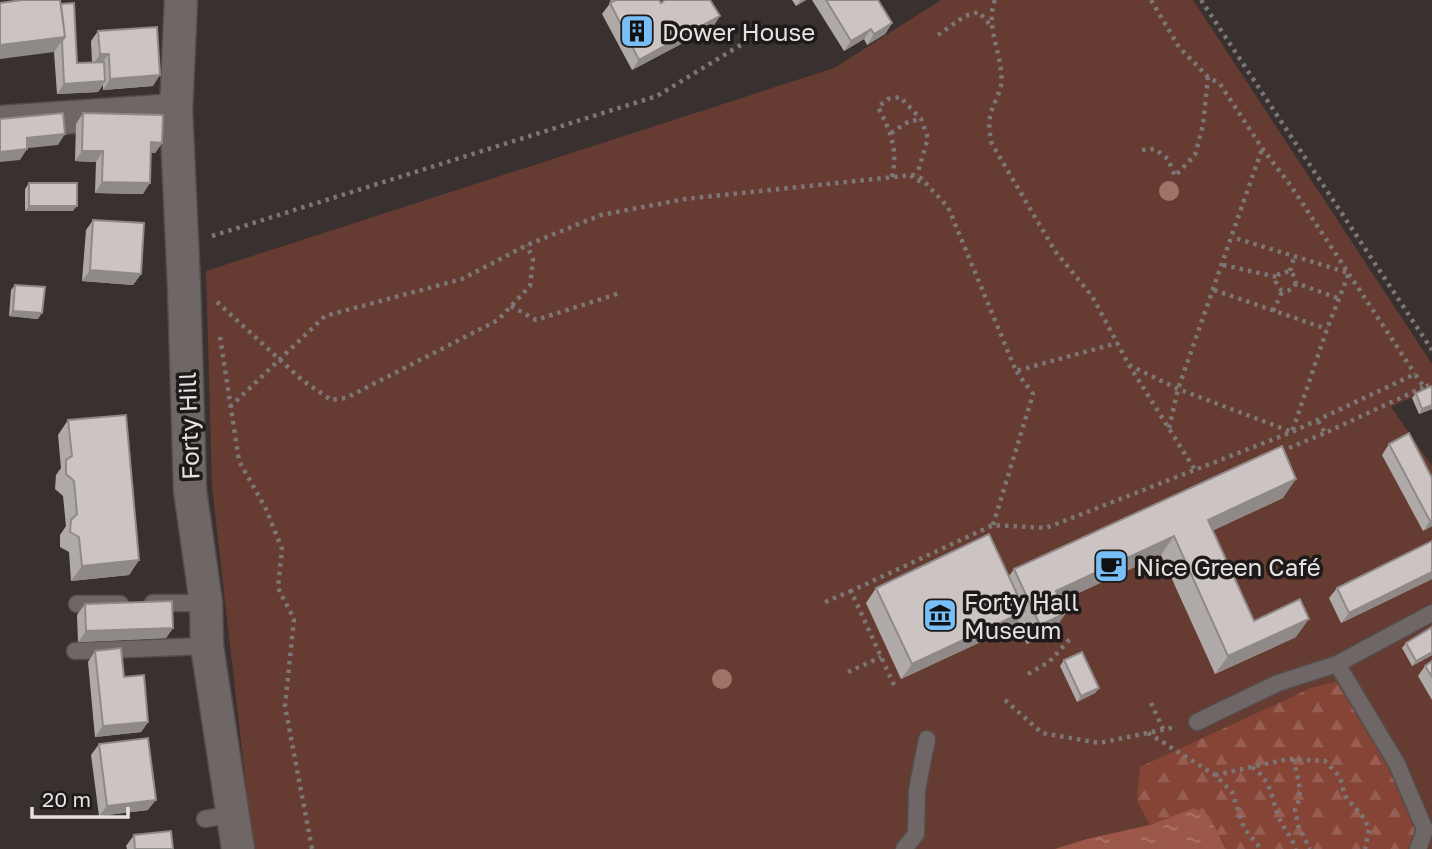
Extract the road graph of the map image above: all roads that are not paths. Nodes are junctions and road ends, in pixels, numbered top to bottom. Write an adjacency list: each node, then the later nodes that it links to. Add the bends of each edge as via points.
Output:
1 (181, 0): 2 (street, Forty Hill)
2 (176, 110): 3 (street); 4 (street, Forty Hill, via 190,490)
3 (0, 122)
4 (206, 603): 5 (lane); 7 (street, Forty Hill)
5 (77, 604)
6 (1432, 613): 9 (lane)
7 (207, 646): 8 (lane); 12 (street, Forty Hill, via 219,816)
8 (75, 652)
9 (1337, 664): 10 (lane, via 1278,683); 14 (lane, via 1397,764 1425,830)
10 (1197, 722)
11 (927, 739): 13 (lane, via 917,790 916,834)
12 (238, 849)
13 (905, 849)
14 (1418, 849)

